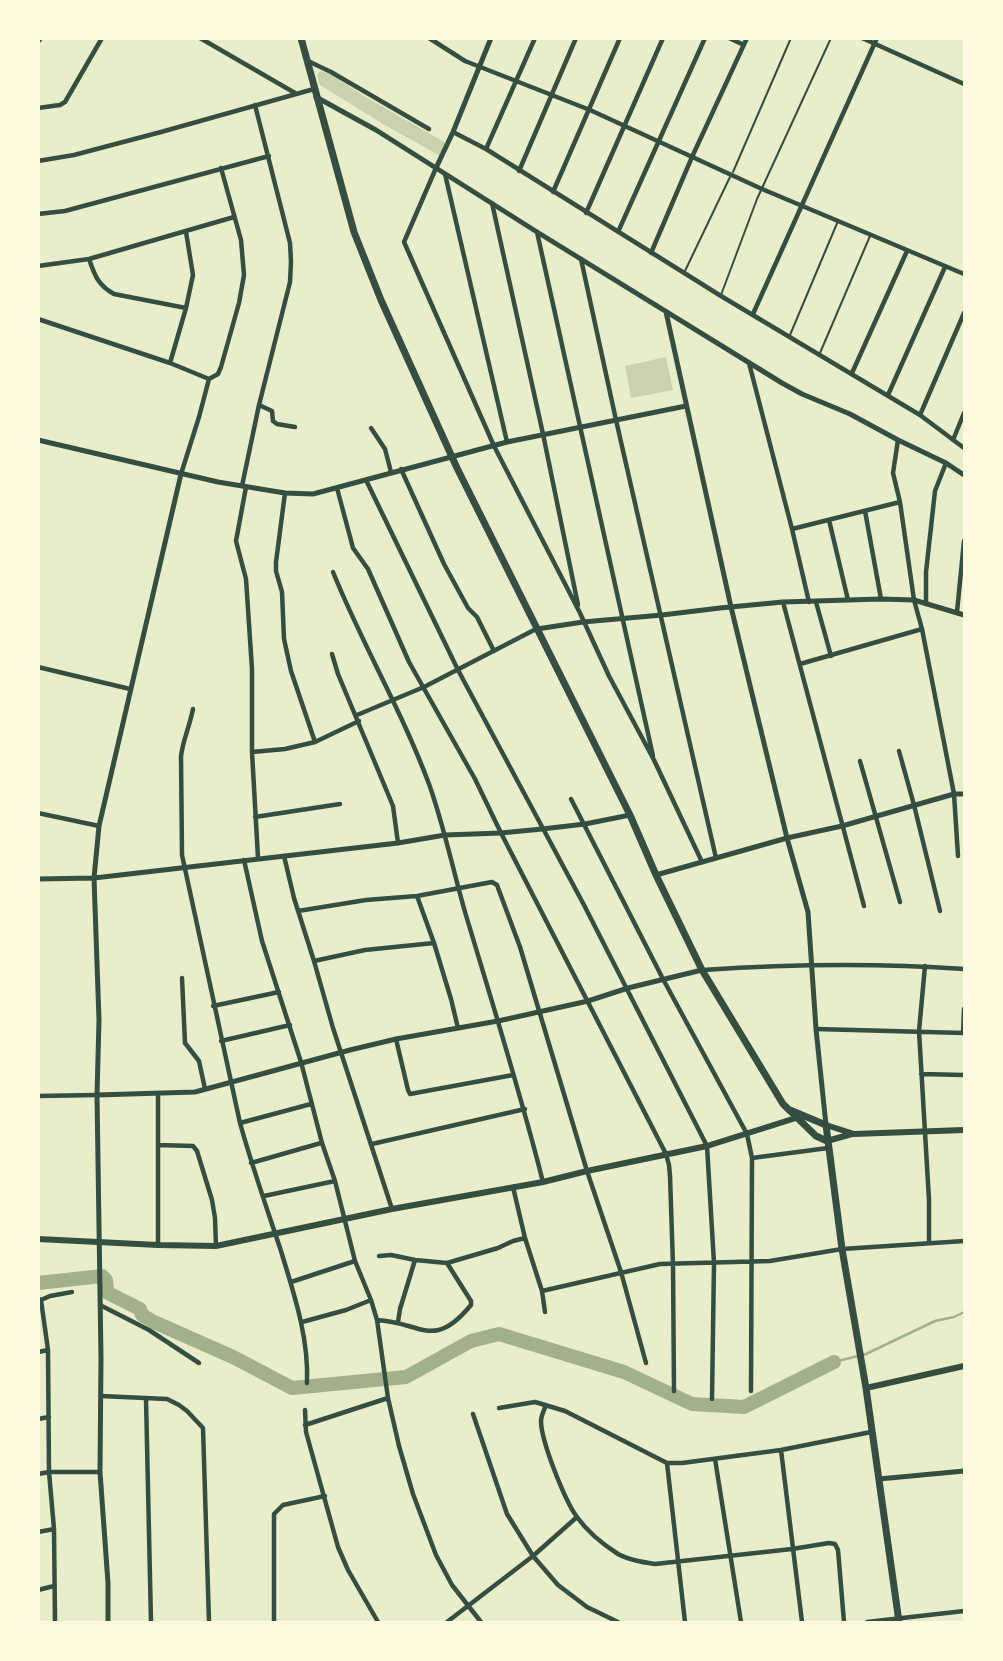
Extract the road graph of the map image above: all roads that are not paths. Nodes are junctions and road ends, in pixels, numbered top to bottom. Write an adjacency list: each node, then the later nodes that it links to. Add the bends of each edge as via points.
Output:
1 (94, 38): 16 (street)
2 (200, 38): 24 (street)
3 (301, 38): 19 (main road)
4 (429, 38): 20 (street)
5 (491, 38): 20 (street)
6 (535, 38): 21 (street)
7 (576, 38): 25 (street)
8 (620, 38): 29 (street)
9 (663, 38): 30 (street)
10 (705, 38): 33 (street)
11 (729, 38): 18 (street)
12 (747, 38): 18 (street)
13 (791, 38): 42 (lane)
14 (831, 38): 43 (lane)
15 (862, 38): 17 (street)
16 (101, 40): 28 (street, via 65,102)
17 (875, 41): 22 (street); 46 (street)
18 (744, 45): 36 (street)
19 (307, 60): 23 (main road); 31 (street)
20 (480, 67): 21 (street); 32 (street)
21 (515, 81): 25 (street); 34 (street)
22 (964, 84)
23 (314, 89): 24 (street); 26 (main road)
24 (296, 93): 27 (street)
25 (552, 95): 29 (street); 40 (street)
26 (317, 97): 39 (street); 91 (main road, via 363,257)
27 (255, 105): 35 (street); 37 (street)
28 (38, 108)
29 (590, 110): 30 (street); 44 (street)
30 (625, 126): 33 (street); 47 (street)
31 (429, 129)
32 (453, 132): 34 (street); 39 (street)
33 (660, 142): 36 (street); 53 (street)
34 (486, 149): 40 (street)
35 (269, 156): 38 (street); 76 (street, via 291,262)
36 (692, 157): 42 (street); 56 (street)
37 (38, 161)
38 (221, 168): 48 (street, via 65,211); 49 (street)
39 (436, 168): 41 (street); 89 (street, via 404,242)
40 (519, 171): 44 (street)
41 (444, 173): 45 (street); 88 (street)
42 (732, 174): 43 (street); 61 (lane)
43 (762, 189): 46 (street); 63 (lane)
44 (553, 192): 47 (street)
45 (492, 202): 52 (street); 84 (street)
46 (802, 205): 50 (street); 67 (street)
47 (586, 213): 53 (street)
48 (38, 214)
49 (234, 217): 51 (street); 74 (street, via 244,275 221,367)
50 (838, 221): 54 (street); 69 (lane)
51 (186, 232): 57 (street); 64 (street, via 193,275)
52 (537, 232): 58 (street); 81 (street)
53 (618, 232): 56 (street)
54 (871, 235): 55 (street); 70 (lane)
55 (907, 251): 60 (street); 73 (street)
56 (651, 253): 61 (street)
57 (89, 259): 59 (street); 64 (street, via 104,288)
58 (581, 259): 65 (street); 80 (street)
59 (38, 266)
60 (945, 267): 62 (street); 75 (street)
61 (684, 274): 63 (street)
62 (964, 274)
63 (721, 296): 67 (street)
64 (186, 308): 71 (street)
65 (666, 312): 72 (street); 77 (street)
66 (964, 313): 79 (street)
67 (753, 314): 69 (street)
68 (38, 319): 71 (street)
69 (789, 336): 70 (street)
70 (819, 354): 73 (street)
71 (170, 362): 74 (street)
72 (749, 363): 86 (street, via 797,392); 104 (street)
73 (852, 373): 75 (street)
74 (209, 379): 95 (street)
75 (888, 395): 79 (street)
76 (259, 405): 82 (street, via 272,411 276,424); 98 (street)
77 (686, 406): 80 (street); 114 (street)
78 (964, 413): 87 (street)
79 (920, 415): 87 (street)
80 (616, 420): 81 (street); 117 (street)
81 (580, 426): 84 (street); 119 (street)
82 (295, 427)
83 (372, 428): 94 (street, via 385,449)
84 (543, 434): 88 (street); 115 (street)
85 (38, 440): 95 (street)
86 (898, 440): 92 (street); 101 (street, via 893,473)
87 (953, 440): 90 (street)
88 (507, 442): 89 (street)
89 (494, 446): 91 (street); 115 (street)
90 (964, 448)
91 (451, 456): 93 (street); 121 (main road)
92 (946, 463): 96 (street); 113 (street, via 934,491)
93 (401, 469): 94 (street); 123 (street, via 444,564)
94 (391, 472): 97 (street)
95 (181, 474): 98 (street); 130 (street)
96 (964, 475)
97 (366, 480): 99 (street); 128 (street)
98 (244, 486): 100 (street); 136 (street, via 236,541 246,579)
99 (337, 488): 100 (street, via 313,494); 129 (street, via 353,548 368,569)
100 (285, 493): 134 (street, via 276,571 282,592 284,639)
101 (900, 502): 102 (street); 109 (street)
102 (865, 511): 103 (street); 107 (street)
103 (829, 520): 104 (street); 108 (street)
104 (792, 529): 110 (street)
105 (964, 541): 116 (street)
106 (333, 572): 131 (street)
107 (881, 599): 108 (street); 109 (street)
108 (848, 600): 111 (street)
109 (914, 600): 113 (street); 122 (street)
110 (809, 602): 111 (street); 112 (street)
111 (816, 602): 125 (street)
112 (783, 603): 114 (street); 126 (street)
113 (926, 604): 116 (street)
114 (731, 607): 117 (street); 154 (street)
115 (580, 612): 120 (street)
116 (957, 612): 118 (street)
117 (662, 615): 119 (street); 159 (street)
118 (964, 615)
119 (624, 619): 120 (street); 137 (street)
120 (583, 622): 121 (street); 137 (street)
121 (537, 629): 123 (street); 145 (main road)
122 (922, 629): 125 (street); 139 (street)
123 (494, 651): 128 (street)
124 (332, 654): 133 (street)
125 (831, 656): 126 (street)
126 (800, 664): 150 (street)
127 (38, 667): 130 (street)
128 (458, 670): 129 (street); 151 (street)
129 (424, 687): 131 (street); 152 (street)
130 (130, 689): 149 (street)
131 (392, 701): 133 (street); 153 (street, via 429,784)
132 (193, 709): 162 (street, via 181,756)
133 (358, 718): 134 (street); 155 (street, via 393,806)
134 (315, 742): 136 (street)
135 (899, 751): 143 (street)
136 (253, 752): 146 (street)
137 (654, 760): 161 (street)
138 (860, 761): 147 (street)
139 (954, 794): 140 (street); 143 (street); 157 (street)
140 (964, 794)
141 (571, 799): 148 (street)
142 (340, 804): 146 (street)
143 (914, 805): 147 (street); 170 (street)
144 (38, 813): 149 (street)
145 (630, 815): 148 (street); 163 (main road)
146 (255, 817): 158 (street)
147 (876, 817): 150 (street); 168 (street)
148 (585, 824): 151 (street); 179 (street)
149 (99, 826): 164 (street)
150 (842, 826): 154 (street); 169 (street)
151 (542, 829): 152 (street); 180 (street)
152 (501, 833): 153 (street); 182 (street)
153 (445, 835): 155 (street); 166 (street)
154 (787, 838): 159 (street); 174 (street, via 808,912)
155 (398, 843): 156 (street)
156 (284, 856): 158 (street); 171 (street)
157 (958, 856)
158 (258, 858): 160 (street)
159 (716, 858): 161 (street)
160 (243, 859): 162 (street); 181 (street)
161 (702, 862): 163 (street)
162 (184, 867): 164 (street); 183 (street)
163 (656, 875): 177 (main road)
164 (94, 878): 165 (street); 202 (street)
165 (38, 879)
166 (458, 889): 167 (street); 185 (street, via 497,885); 186 (street)
167 (417, 896): 171 (street); 172 (street)
168 (900, 902)
169 (864, 906)
170 (940, 911)
171 (298, 912): 173 (street)
172 (433, 943): 173 (street); 188 (street)
173 (314, 961): 194 (street)
174 (813, 964): 175 (street); 177 (street); 189 (street)
175 (925, 966): 176 (street); 190 (street)
176 (964, 969)
177 (702, 970): 179 (street); 206 (main road, via 765,1076 787,1108)
178 (182, 978): 200 (street, via 185,1043 199,1061)
179 (663, 979): 180 (street); 211 (street)
180 (628, 988): 182 (street); 217 (street)
181 (279, 992): 183 (street); 187 (street)
182 (588, 1001): 185 (street); 218 (street)
183 (214, 1006): 193 (street)
184 (964, 1009): 191 (street)
185 (538, 1012): 186 (street); 221 (street)
186 (498, 1021): 188 (street); 197 (street)
187 (290, 1025): 193 (street); 195 (street)
188 (457, 1028): 192 (street)
189 (816, 1029): 190 (street); 208 (street)
190 (919, 1031): 191 (street); 196 (street)
191 (964, 1033)
192 (396, 1039): 194 (street); 197 (street, via 410,1094)
193 (221, 1041): 199 (street)
194 (341, 1052): 195 (street); 214 (street)
195 (301, 1062): 199 (street); 204 (street)
196 (922, 1074): 198 (street); 210 (street)
197 (513, 1075): 205 (street)
198 (964, 1075)
199 (230, 1082): 200 (street); 207 (street)
200 (205, 1089): 201 (street)
201 (158, 1094): 202 (street); 215 (street)
202 (97, 1095): 203 (street); 232 (street)
203 (38, 1096)
204 (311, 1104): 207 (street); 213 (street)
205 (525, 1109): 214 (street); 223 (street)
206 (799, 1116): 208 (main road); 211 (main road); 216 (main road)
207 (240, 1123): 220 (street)
208 (826, 1125): 212 (main road); 216 (main road)
209 (964, 1130): 210 (main road)
210 (925, 1132): 212 (main road); 233 (street)
211 (747, 1134): 217 (main road); 219 (street)
212 (854, 1134): 216 (main road)
213 (321, 1143): 220 (street); 222 (street)
214 (372, 1144): 226 (street)
215 (158, 1145): 234 (street); 235 (street, via 197,1150 212,1200)
216 (827, 1145): 219 (street); 236 (main road)
217 (707, 1146): 218 (main road); 241 (street)
218 (666, 1154): 221 (main road); 243 (street)
219 (752, 1158): 242 (street)
220 (251, 1163): 225 (street)
221 (587, 1171): 223 (main road); 244 (street)
222 (335, 1181): 225 (street); 227 (street)
223 (543, 1182): 224 (main road)
224 (513, 1187): 226 (main road); 229 (street)
225 (264, 1196): 228 (street)
226 (392, 1209): 227 (main road)
227 (345, 1219): 228 (main road); 239 (street)
228 (275, 1234): 235 (main road); 245 (street)
229 (525, 1238): 240 (street); 246 (street)
230 (38, 1239): 232 (main road)
231 (964, 1241): 233 (street)
232 (100, 1242): 234 (main road); 250 (street)
233 (929, 1243): 236 (street)
234 (158, 1245): 235 (main road)
235 (216, 1246)
236 (842, 1249): 242 (street); 261 (main road)
237 (379, 1256): 238 (street)
238 (415, 1260): 240 (street); 254 (street)
239 (355, 1261): 245 (street); 249 (street)
240 (447, 1263): 254 (street, via 471,1301 469,1308 436,1330)
241 (714, 1263): 242 (street); 243 (street); 267 (street)
242 (751, 1263): 263 (street)
243 (673, 1265): 244 (street); 262 (street)
244 (621, 1272): 246 (street); 258 (street)
245 (290, 1282): 253 (street)
246 (542, 1291): 251 (street)
247 (72, 1292): 248 (street)
248 (40, 1300): 255 (street)
249 (371, 1300): 252 (street); 253 (street)
250 (100, 1305): 257 (street); 264 (street)
251 (545, 1312)
252 (377, 1320): 254 (street); 265 (street)
253 (302, 1322): 260 (street)
254 (398, 1322)
255 (48, 1350): 256 (street); 272 (street)
256 (38, 1352)
257 (199, 1363)
258 (646, 1363)
259 (964, 1366): 261 (main road)
260 (307, 1383)
261 (866, 1388): 275 (main road)
262 (674, 1391)
263 (751, 1391)
264 (101, 1396): 266 (street); 281 (street)
265 (388, 1398): 274 (street); 294 (street, via 432,1548)
266 (146, 1399): 299 (street); 300 (street, via 167,1399 179,1405 203,1428)
267 (712, 1399)
268 (546, 1405): 269 (street, via 528,1402); 278 (street); 285 (street, via 541,1419 544,1438)
269 (499, 1408)
270 (305, 1410): 274 (street)
271 (473, 1414): 290 (street, via 507,1514)
272 (49, 1417): 273 (street); 280 (street)
273 (38, 1419)
274 (305, 1425): 284 (street)
275 (872, 1432): 276 (street); 283 (main road)
276 (781, 1450): 277 (street); 288 (street)
277 (715, 1460): 278 (street); 289 (street)
278 (667, 1463): 291 (street)
279 (964, 1471): 283 (street)
280 (49, 1472): 281 (street); 282 (street); 286 (street)
281 (100, 1472): 298 (street)
282 (38, 1474)
283 (879, 1479): 296 (main road)
284 (325, 1496): 301 (street, via 283,1505 274,1514); 302 (street, via 338,1547)
285 (577, 1517): 290 (street); 291 (street, via 620,1555 647,1563)
286 (54, 1528): 287 (street); 292 (street)
287 (38, 1532)
288 (792, 1549): 289 (street); 308 (street); 309 (street, via 835,1544)
289 (730, 1555): 291 (street); 307 (street)
290 (533, 1556): 294 (street); 305 (street, via 558,1585 587,1607)
291 (677, 1562): 306 (street)
292 (54, 1586): 293 (street); 297 (street)
293 (38, 1590)
294 (468, 1608): 303 (street); 304 (street)
295 (964, 1611): 296 (street)
296 (899, 1621): 310 (street)
297 (55, 1622)
298 (107, 1622)
299 (151, 1622)
300 (209, 1622)
301 (274, 1622)
302 (378, 1622)
303 (447, 1622)
304 (481, 1622)
305 (618, 1622)
306 (685, 1622)
307 (741, 1622)
308 (802, 1622)
309 (844, 1622)
310 (867, 1622)

